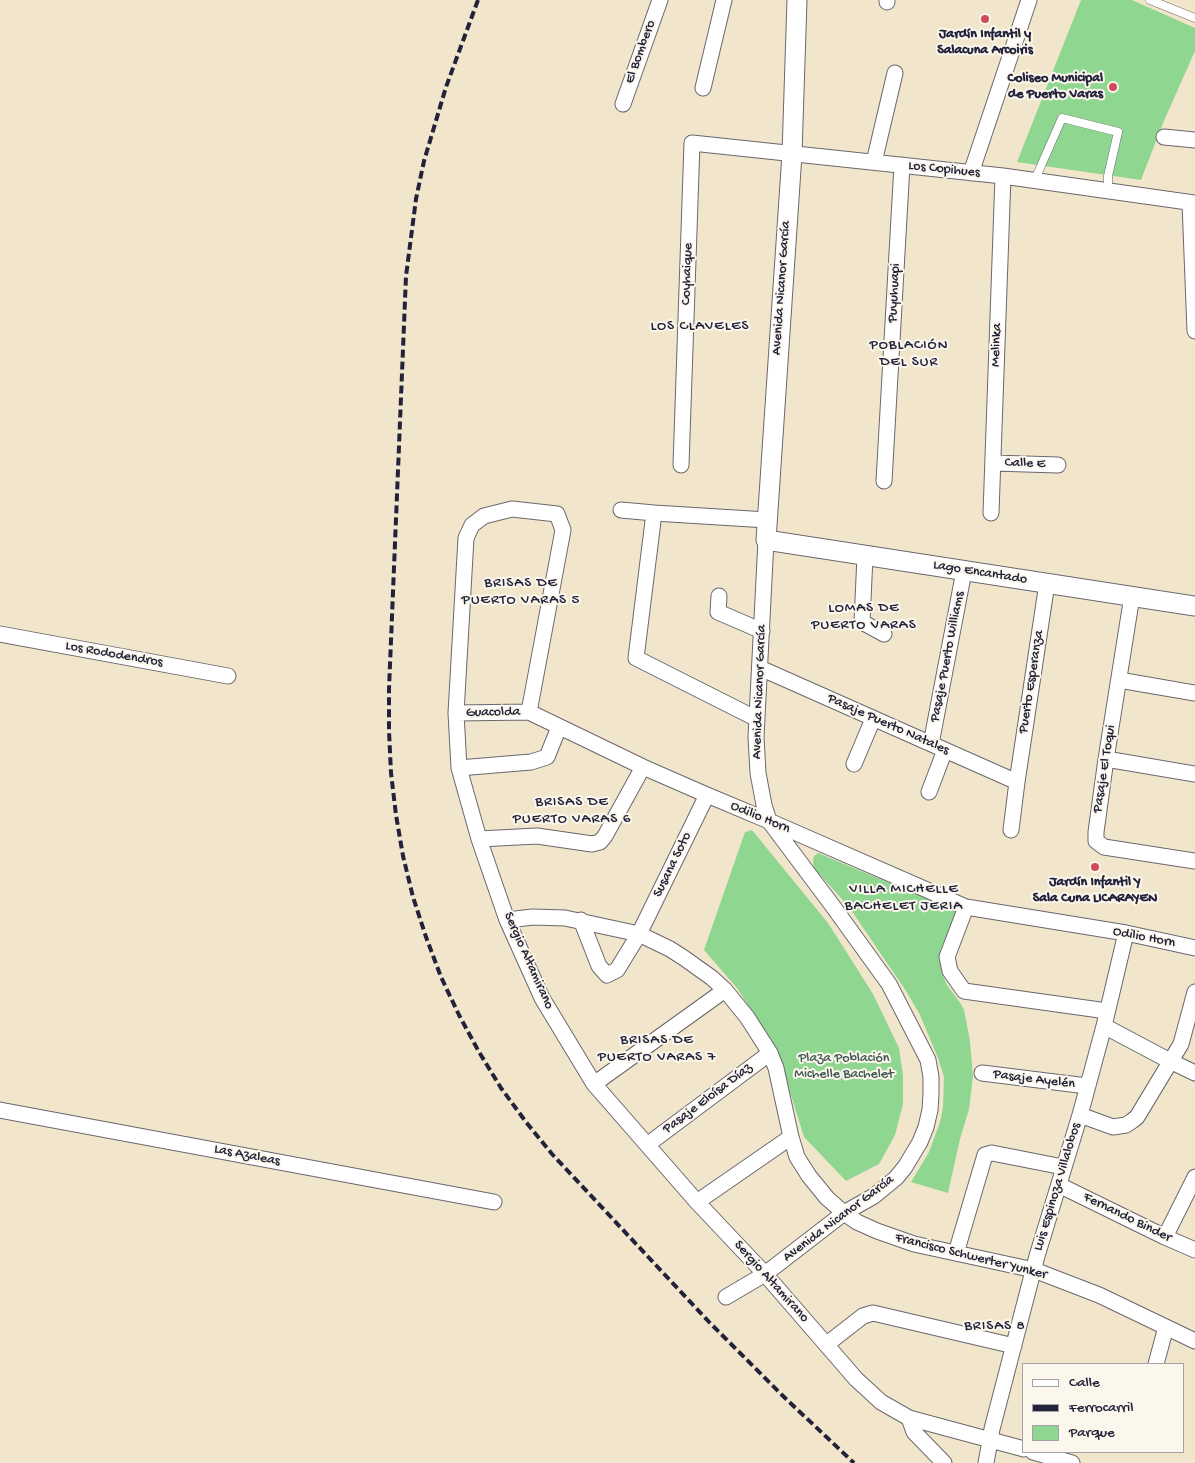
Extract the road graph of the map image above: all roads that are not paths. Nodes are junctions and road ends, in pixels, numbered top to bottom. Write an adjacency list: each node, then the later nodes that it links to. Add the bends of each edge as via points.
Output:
1 (660, 0): 9 (street, El Bombero)
2 (724, 0): 8 (street)
3 (797, 0): 13 (street, Avenida Nicanor García)
4 (1029, 0): 16 (street)
5 (1150, 0): 6 (lane)
6 (1195, 18)
7 (895, 73): 14 (street)
8 (703, 88)
9 (622, 104)
10 (1164, 137): 11 (street)
11 (1195, 140)
12 (692, 143): 13 (street, Los Copihues); 23 (street, Coyhaique)
13 (792, 154): 14 (street, Los Copihues); 29 (street, Avenida Nicanor García)
14 (874, 162): 15 (street, Los Copihues)
15 (902, 166): 16 (street, Los Copihues); 25 (street, Puyuhuapi)
16 (971, 173): 17 (street, Los Copihues)
17 (1003, 176): 18 (street, Los Copihues); 22 (street, Melinka)
18 (1031, 180): 19 (street, Los Copihues); 19 (lane, via 1037,175 1062,118 1118,132 1108,176)
19 (1108, 191): 20 (street, Los Copihues)
20 (1193, 203): 21 (street)
21 (1195, 332)
22 (993, 463): 24 (street, Calle E); 28 (street, Melinka)
23 (681, 465)
24 (1058, 465)
25 (884, 481)
26 (621, 510): 27 (street)
27 (654, 513): 29 (street); 46 (street, via 636,658)
28 (991, 513)
29 (767, 520): 30 (street, Avenida Nicanor García)
30 (766, 540): 31 (street, Lago Encantado); 37 (street, Avenida Nicanor García)
31 (865, 556): 32 (street, Lago Encantado); 39 (street, via 862,622)
32 (964, 571): 33 (street, Lago Encantado); 49 (street, Pasaje Puerto Williams)
33 (1047, 583): 35 (street, Lago Encantado); 56 (street, Puerto Esperanza)
34 (718, 596): 37 (street, via 718,612)
35 (1132, 596): 36 (street, Lago Encantado); 42 (street, Pasaje El Toqui)
36 (1195, 606)
37 (762, 631): 40 (street, Avenida Nicanor García)
38 (0, 634): 41 (street, Los Rododendros)
39 (884, 634)
40 (760, 668): 46 (street, Avenida Nicanor García); 47 (street, Pasaje Puerto Natales)
41 (228, 676)
42 (1119, 680): 43 (street); 51 (street, Pasaje El Toqui)
43 (1195, 693)
44 (529, 712): 45 (street, Guacolda); 45 (street, Sergio Altamirano, via 563,530 557,514 512,509 484,516 472,525 466,538); 48 (street, Odilio Horn)
45 (456, 713): 54 (street, Sergio Altamirano)
46 (758, 719): 59 (street, Avenida Nicanor García, via 758,773)
47 (873, 719): 49 (street, Pasaje Puerto Natales); 52 (street)
48 (559, 727): 53 (street, Odilio Horn); 54 (street, via 547,756 531,762)
49 (931, 744): 50 (street, Pasaje Puerto Natales)
50 (945, 750): 56 (street, Pasaje Puerto Natales); 57 (street)
51 (1106, 759): 55 (street); 63 (street, Pasaje El Toqui, via 1096,841 1104,847)
52 (854, 764)
53 (644, 767): 58 (street, Odilio Horn); 61 (street, via 600,842 592,844 537,836)
54 (459, 768): 61 (street, Sergio Altamirano)
55 (1195, 774)
56 (1016, 782): 60 (street, Puerto Esperanza)
57 (929, 792)
58 (707, 795): 59 (street, Odilio Horn); 69 (street, Susana Soto)
59 (769, 821): 62 (street, Odilio Horn); 64 (street, Avenida Nicanor García)
60 (1011, 830)
61 (479, 839): 66 (street, Sergio Altamirano)
62 (815, 841): 64 (street, via 802,850); 65 (street, Odilio Horn)
63 (1195, 861)
64 (802, 864): 89 (street, Avenida Nicanor García, via 889,984 928,1060 931,1077 930,1110 913,1155 885,1188)
65 (966, 907): 68 (street, Odilio Horn); 73 (street, via 947,956 950,971 964,991)
66 (507, 920): 67 (street, Francisco Schwerter Yunker, via 533,916); 78 (street, Sergio Altamirano, via 542,998)
67 (581, 920): 69 (street, Francisco Schwerter Yunker); 69 (street, Susana Soto, via 599,966 607,975 616,970)
68 (1126, 933): 70 (street, Odilio Horn); 73 (street, Luis Espinoza Villalobos)
69 (639, 934): 71 (street, Francisco Schwerter Yunker, via 684,958)
70 (1195, 948)
71 (725, 990): 74 (street, Francisco Schwerter Yunker); 78 (street)
72 (1195, 992): 75 (street, via 1181,1044)
73 (1106, 1018): 75 (street); 79 (street, Luis Espinoza Villalobos)
74 (770, 1052): 82 (street, Francisco Schwerter Yunker); 83 (street, Pasaje Eloísa Díaz)
75 (1170, 1061): 77 (street); 81 (street, via 1136,1117 1126,1125 1113,1127)
76 (982, 1073): 79 (street, Pasaje Ayelén)
77 (1195, 1073)
78 (594, 1084): 83 (street, Sergio Altamirano)
79 (1087, 1086): 81 (street, Luis Espinoza Villalobos)
80 (0, 1110): 87 (street, Las Azaleas)
81 (1080, 1115): 84 (street, Luis Espinoza Villalobos)
82 (791, 1137): 88 (street); 89 (street, Francisco Schwerter Yunker, via 797,1157 809,1176)
83 (647, 1146): 88 (street, Sergio Altamirano)
84 (1064, 1167): 86 (street, Luis Espinoza Villalobos); 92 (street, via 992,1153 984,1156)
85 (1195, 1177): 90 (street)
86 (1059, 1185): 90 (street, Fernando Binder); 93 (street, Luis Espinoza Villalobos)
87 (494, 1202)
88 (697, 1202): 94 (street, Sergio Altamirano)
89 (844, 1213): 92 (street, Francisco Schwerter Yunker, via 897,1239); 94 (street, Avenida Nicanor García)
90 (1165, 1237): 91 (street, Fernando Binder)
91 (1195, 1250)
92 (956, 1253): 93 (street, Francisco Schwerter Yunker)
93 (1034, 1270): 96 (street, Francisco Schwerter Yunker, via 1099,1295); 99 (street, Luis Espinoza Villalobos)
94 (765, 1274): 95 (street, Avenida Nicanor García); 98 (street, Sergio Altamirano)
95 (726, 1297)
96 (1166, 1327): 97 (street, Francisco Schwerter Yunker); 100 (street)
97 (1195, 1341)
98 (827, 1344): 99 (street, via 863,1316 873,1313); 102 (street, Sergio Altamirano, via 856,1379 881,1402)
99 (1014, 1346): 101 (street, Luis Espinoza Villalobos)
100 (1156, 1363)
101 (1017, 1364): 103 (street, Luis Espinoza Villalobos)
102 (909, 1418): 103 (street, Sergio Altamirano); 106 (street, via 914,1432)
103 (990, 1440): 104 (street, Sergio Altamirano); 107 (street, Luis Espinoza Villalobos)
104 (1022, 1448)
105 (1037, 1453): 108 (street)
106 (944, 1463)
107 (986, 1463)
108 (1072, 1463)

